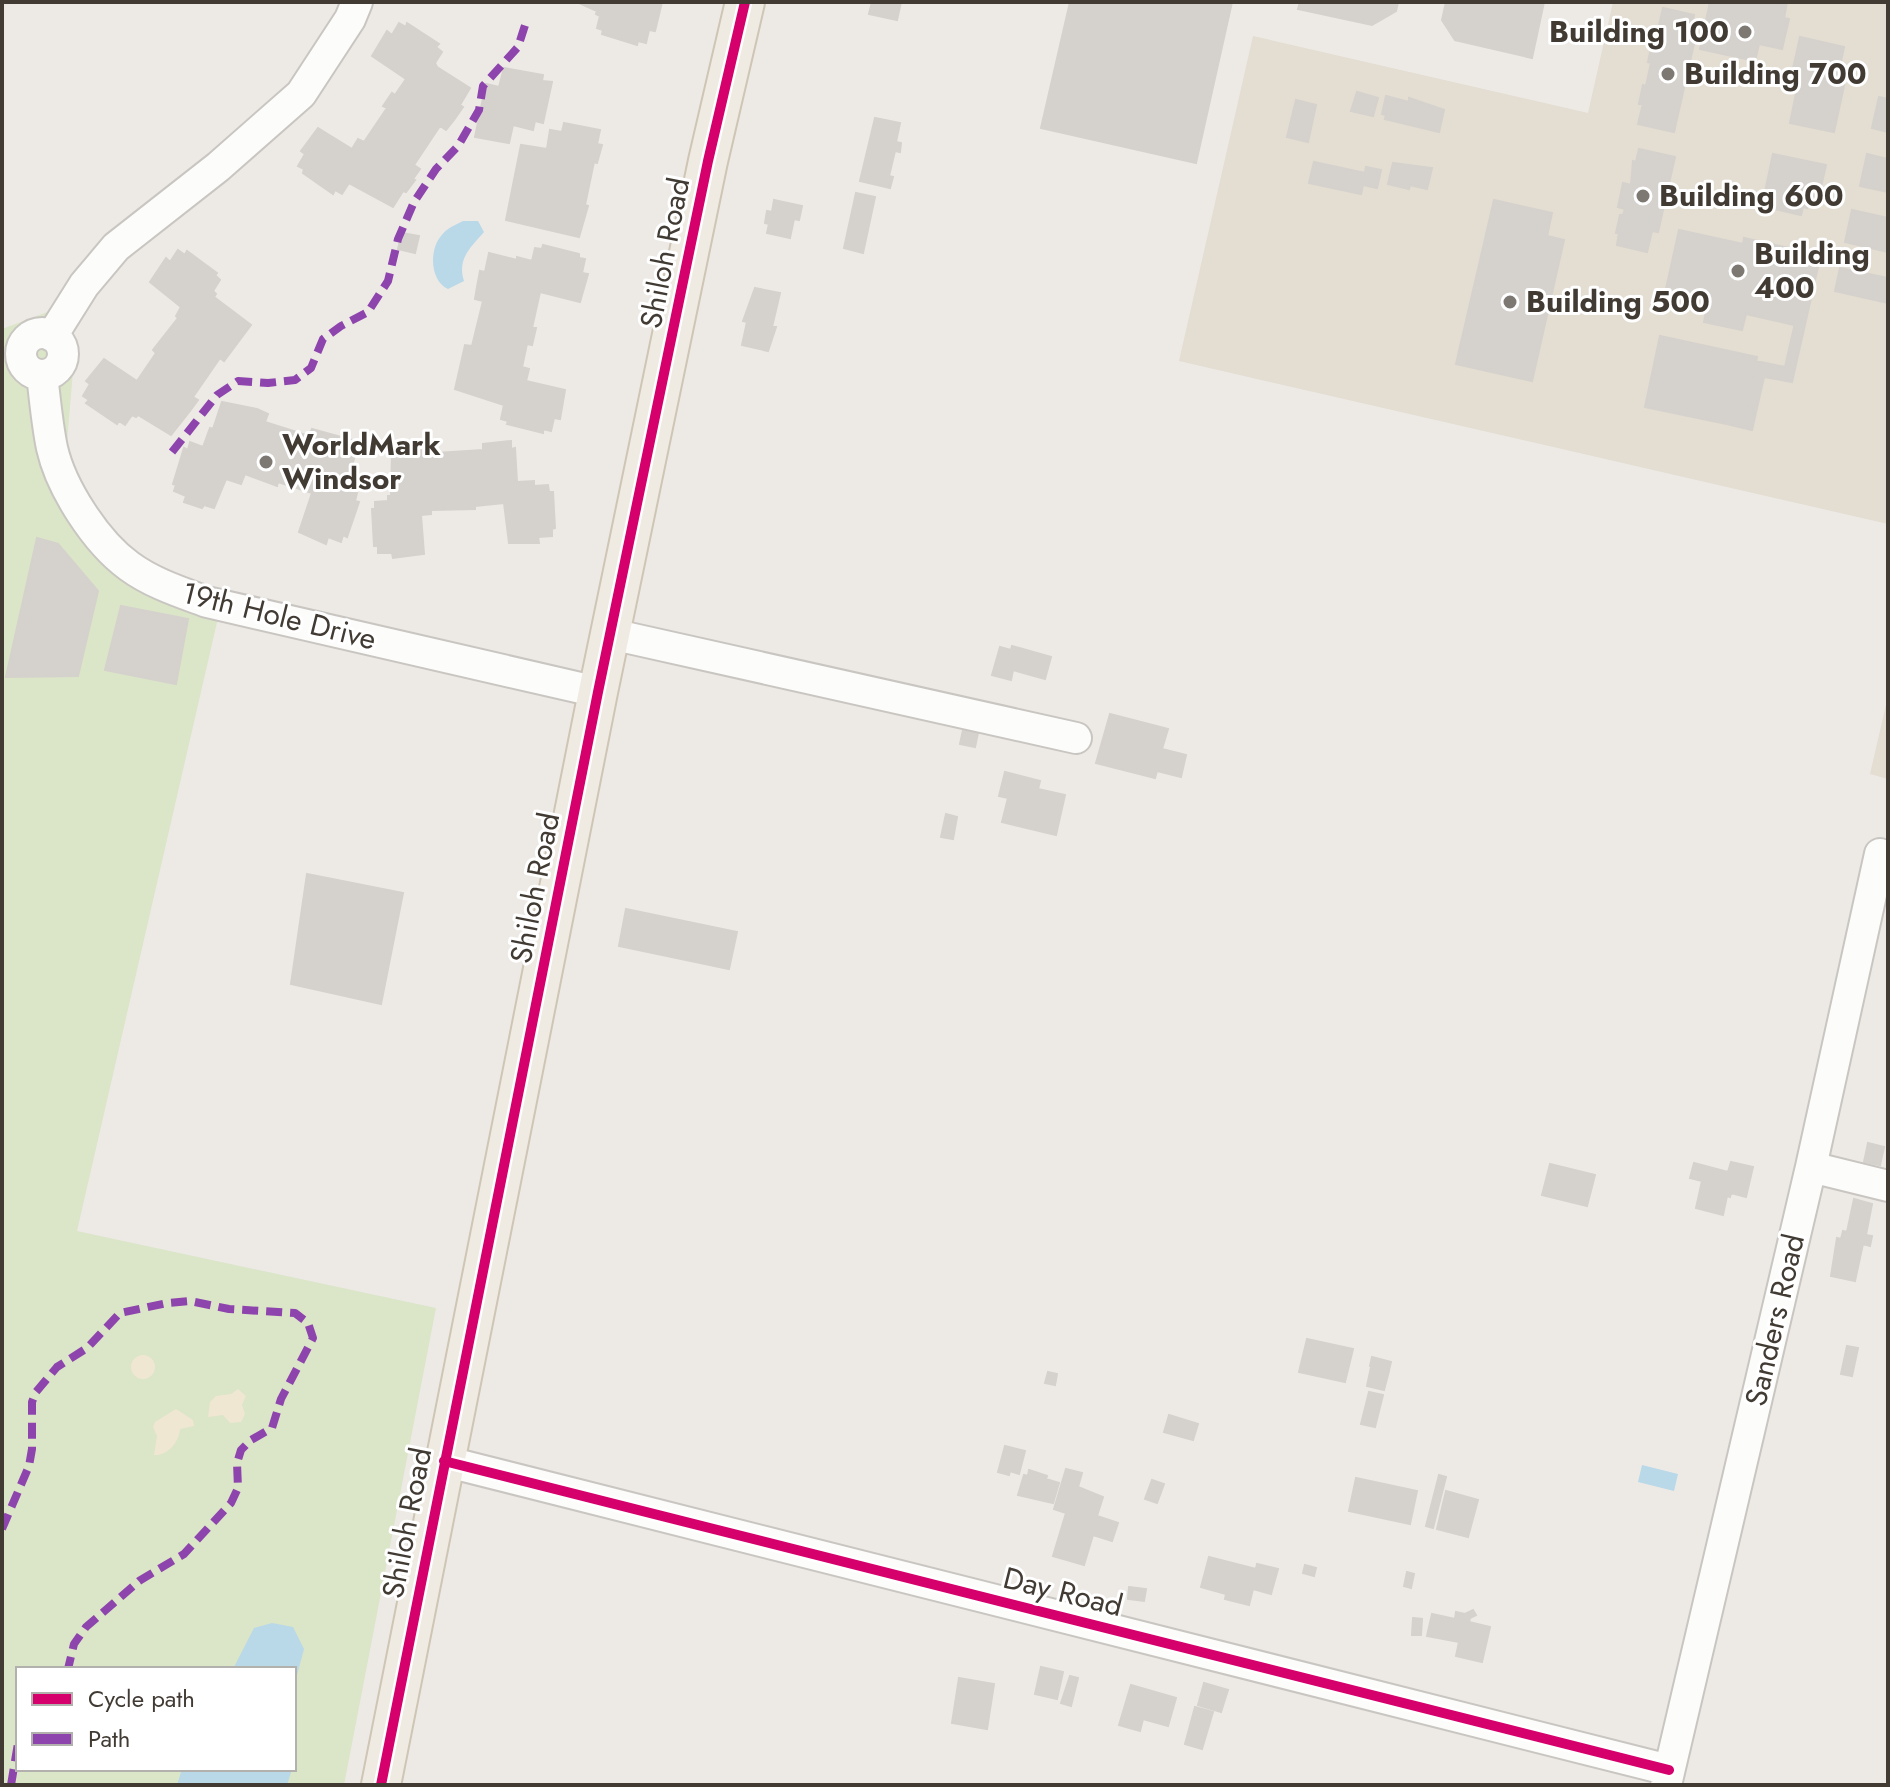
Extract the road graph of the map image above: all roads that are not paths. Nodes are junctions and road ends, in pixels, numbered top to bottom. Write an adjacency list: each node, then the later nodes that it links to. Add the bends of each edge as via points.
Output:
1 (357, 2): 4 (street, 19th Hole Drive, via 301,94 116,247 52,336 33,335 23,344 24,365 42,375 53,451 68,487 105,545 168,588 207,602)
2 (745, 2): 3 (main road, Shiloh Road)
3 (611, 634): 4 (main road, Shiloh Road); 5 (street)
4 (598, 692): 9 (main road, Shiloh Road)
5 (1076, 738)
6 (1880, 854): 7 (street, Sanders Road)
7 (1811, 1167): 8 (street); 10 (street, Sanders Road)
8 (1888, 1186)
9 (444, 1461): 10 (street, Day Road); 11 (main road, Shiloh Road)
10 (1668, 1777)
11 (381, 1785)

